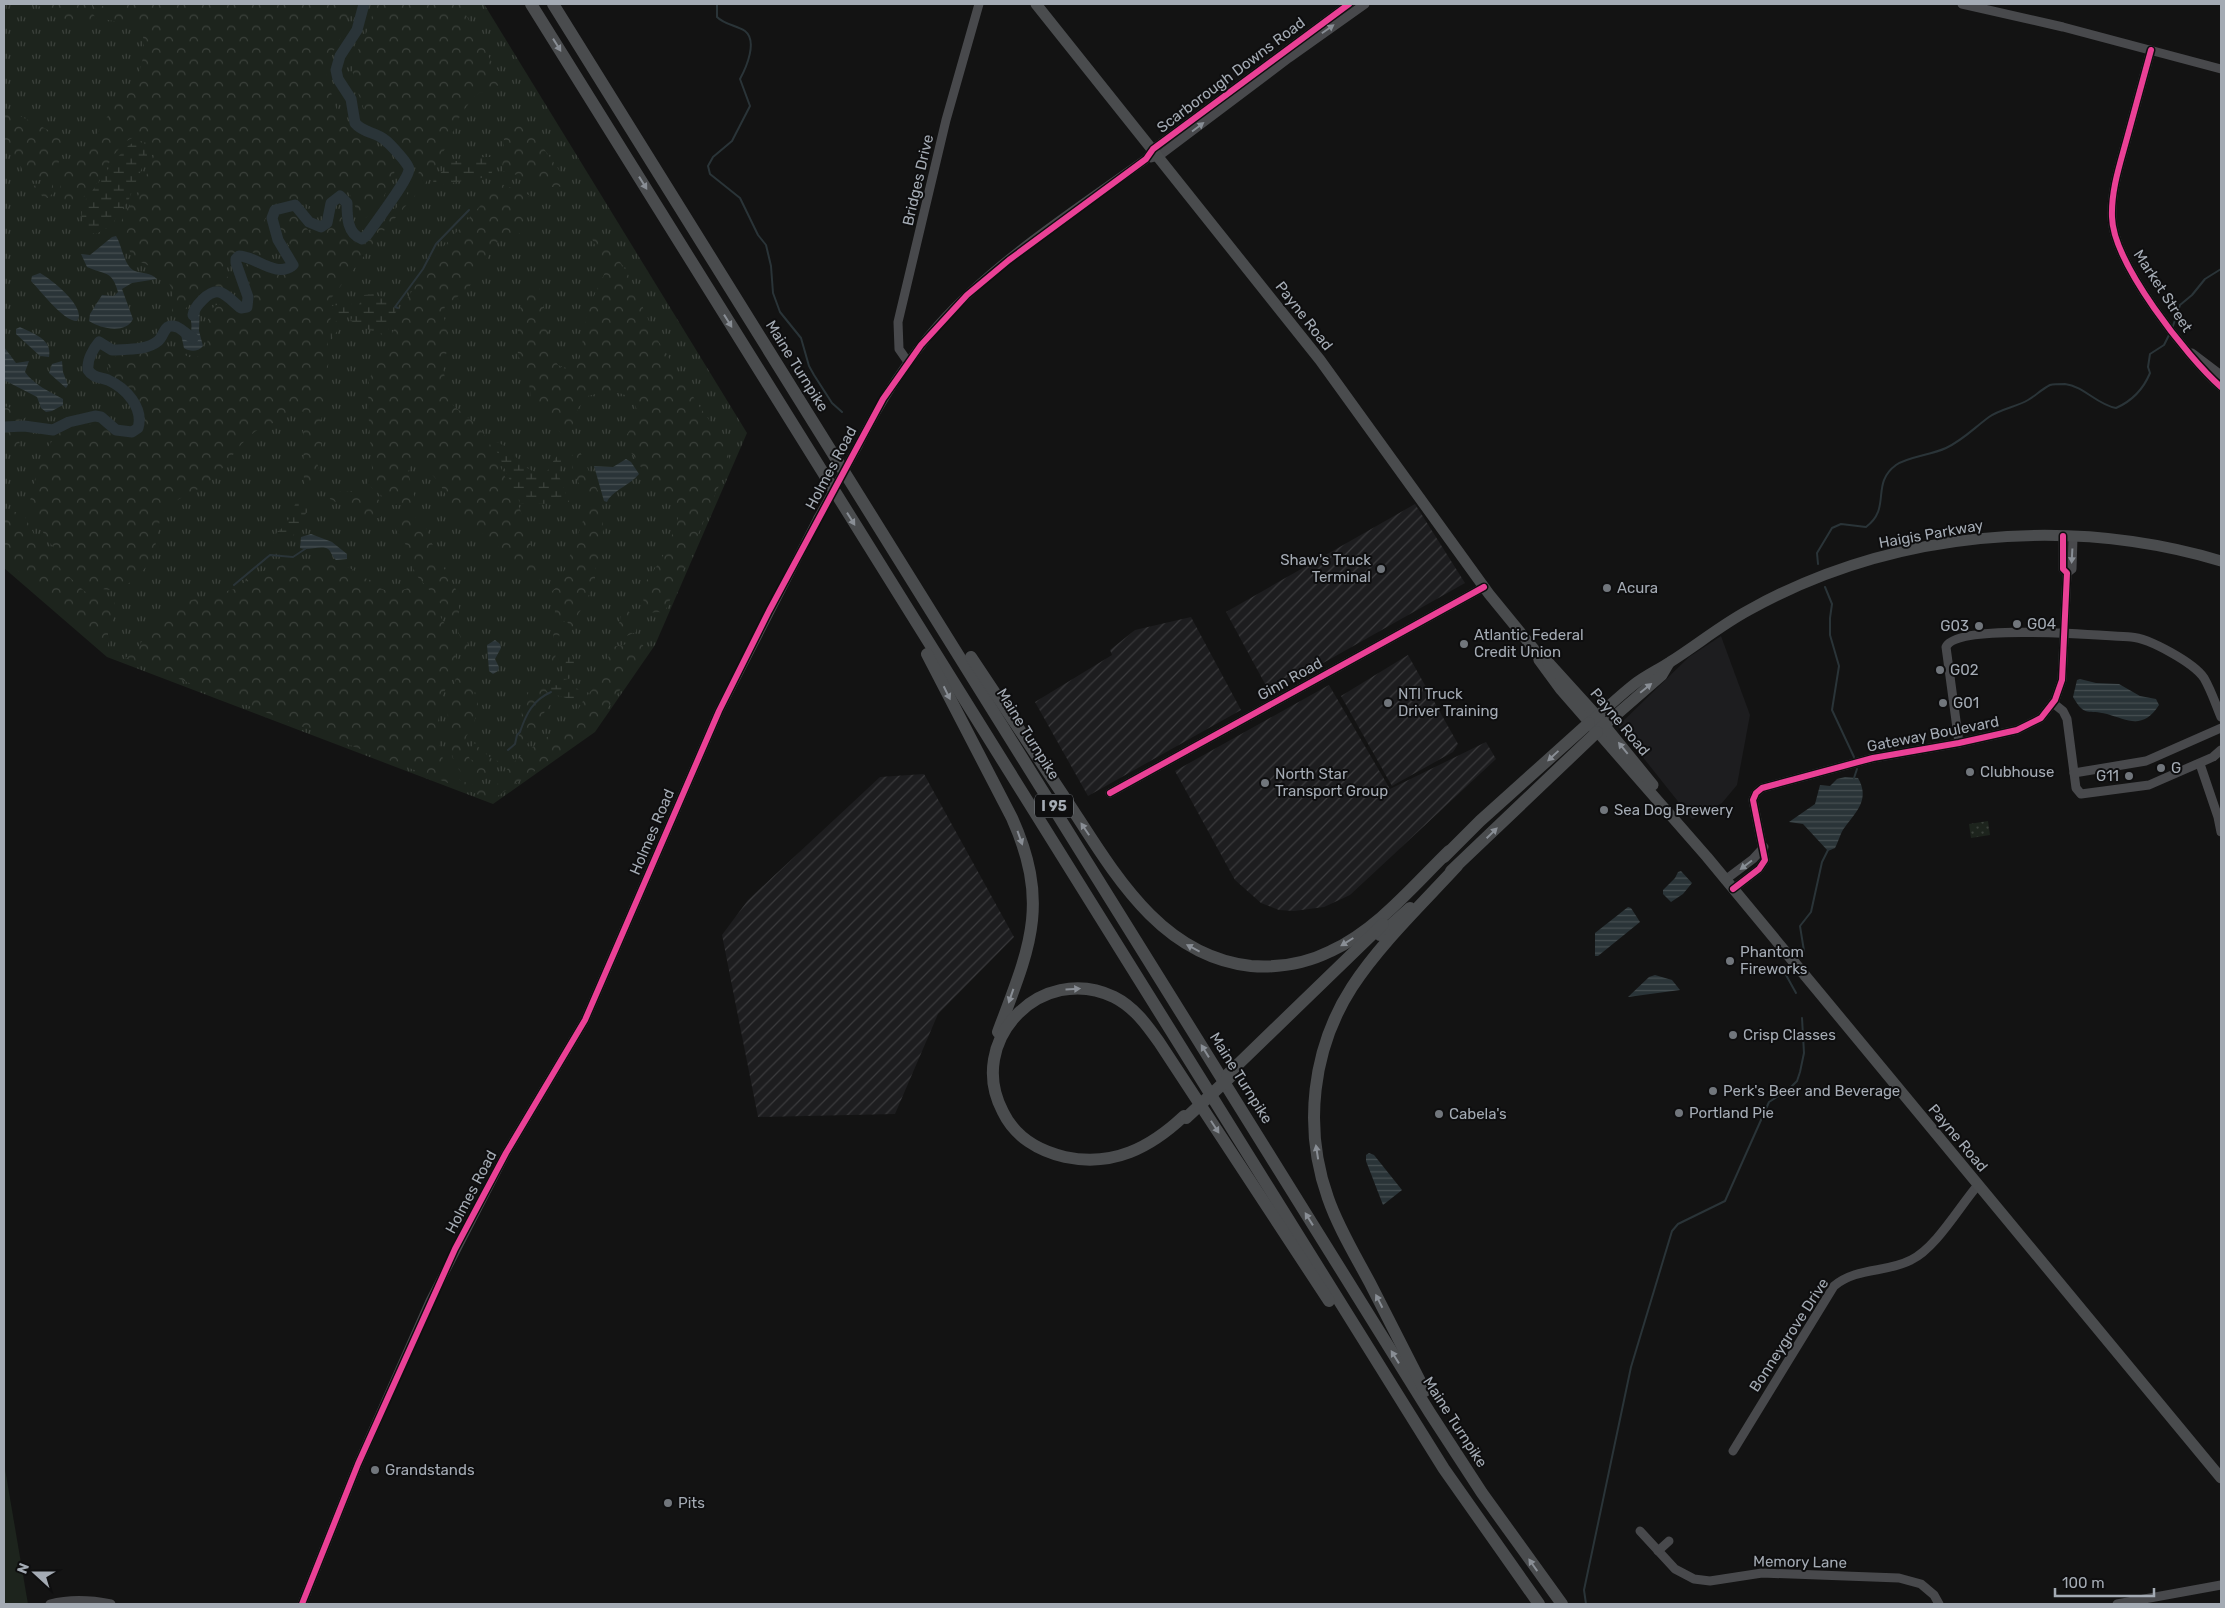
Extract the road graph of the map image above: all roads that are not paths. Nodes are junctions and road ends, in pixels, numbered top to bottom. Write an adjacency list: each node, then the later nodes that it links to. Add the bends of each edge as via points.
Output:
1 (531, 4): 18 (highway, I 95, one-way to 18)
2 (553, 4): 16 (highway, Maine Turnpike / I 95)
3 (978, 4): 12 (street, Bridges Drive, via 898,322 899,349)
4 (1036, 4): 10 (main road, Payne Road)
5 (1348, 4): 10 (street, Scarborough Downs Road)
6 (1365, 4): 10 (street, Scarborough Downs Road, one-way to 6)
7 (1962, 4): 8 (street)
8 (2151, 50): 9 (street); 11 (street, Market Street, via 2116,178 2112,218 2130,270)
9 (2221, 69)
10 (1156, 152): 12 (street, Holmes Road, via 991,274 939,324); 19 (main road, Payne Road, via 1320,360)
11 (2185, 349): 13 (street, Market Street); 14 (street, Market Street)
12 (908, 362): 49 (street, Holmes Road, bridge, via 883,399 818,518 719,711 585,1020 493,1176 430,1301 354,1472)
13 (2221, 375)
14 (2221, 387)
15 (2068, 536): 17 (main road, Haigis Parkway, via 2134,542); 20 (street, Gateway Boulevard, one-way to 20, via 2063,569 2067,572); 23 (main road, Haigis Parkway, via 1973,539 1910,550 1808,582 1758,605 1703,637 1669,663 1662,675)
16 (888, 543): 32 (highway, one-way to 16, via 1371,925 1318,957 1288,965 1256,966 1225,961 1196,950 1158,923 1122,882 949,625); 41 (highway, Maine Turnpike / I 95, one-way to 16)
17 (2221, 561)
18 (894, 587): 37 (highway, one-way to 37, via 1012,818 1031,877 1034,908 1030,939 996,1036 989,1067 989,1082 998,1112 1006,1125 1029,1146 1058,1159 1088,1163 1142,1152 1162,1140); 39 (highway, I 95)
19 (1484, 587): 23 (main road, Payne Road, via 1538,654 1561,690); 29 (street, Ginn Road)
20 (2064, 634): 21 (street, Gateway Boulevard, via 2062,680); 22 (street, via 2137,637 2158,645 2201,675); 25 (street, via 1995,631 1948,642 1945,656)
21 (2053, 703): 25 (street, Gateway Boulevard, via 2041,718 2023,728); 28 (street, via 2067,719)
22 (2221, 717)
23 (1597, 724): 32 (highway, one-way to 32); 33 (highway, one-way to 23); 34 (main road, Payne Road)
24 (2221, 728): 28 (street, via 2140,763)
25 (1959, 743): 31 (street, Gateway Boulevard, via 1873,758 1762,788 1753,800)
26 (2221, 750): 27 (street)
27 (2200, 764): 28 (street, via 2149,785 2089,794 2081,794 2077,790); 30 (street)
28 (2074, 773)
29 (1110, 793)
30 (2221, 832)
31 (1764, 847): 34 (street, one-way to 34, via 1753,860); 35 (street, Gateway Boulevard, via 1764,863)
32 (1449, 851): 36 (highway, via 1370,937)
33 (1456, 866): 36 (highway); 41 (highway, one-way to 33, via 1334,1212 1321,1175 1314,1123 1316,1081 1322,1053 1345,998 1370,963)
34 (1725, 880): 35 (main road, Payne Road)
35 (1733, 889): 38 (main road, Payne Road)
36 (1228, 1076): 37 (highway, bridge)
37 (1185, 1117): 39 (highway, one-way to 39, via 1147,1146 1117,1158 1079,1160 1048,1152 1028,1142 1016,1131 999,1105 993,1074 998,1044 1005,1029 1026,1006 1054,992 1093,990 1128,1006 1140,1016 1159,1042 1336,1311)
38 (1978, 1185): 40 (street, Bonneygrove Drive, via 1932,1243 1916,1257 1902,1264 1851,1275 1834,1286); 42 (main road, Payne Road)
39 (1353, 1323): 50 (highway, I 95, via 1444,1469)
40 (1733, 1452)
41 (1456, 1454): 51 (highway, Maine Turnpike / I 95, one-way to 41)
42 (2221, 1478)
43 (1640, 1531): 45 (street, Memory Lane)
44 (1669, 1541): 45 (street)
45 (1658, 1551): 52 (street, Memory Lane, via 1678,1572 1700,1581 1762,1573 1898,1578 1921,1584)
46 (2221, 1584): 53 (street)
47 (50, 1604): 48 (street, via 94,1600)
48 (111, 1604)
49 (302, 1604)
50 (1539, 1604)
51 (1562, 1604)
52 (1939, 1604)
53 (2117, 1604)

